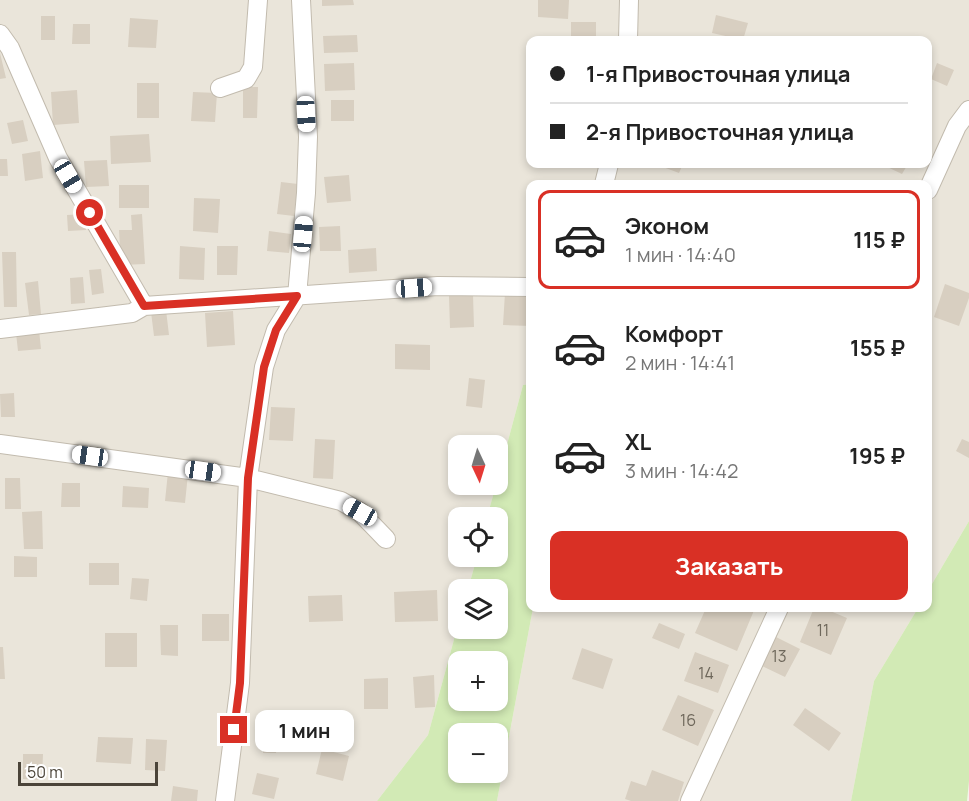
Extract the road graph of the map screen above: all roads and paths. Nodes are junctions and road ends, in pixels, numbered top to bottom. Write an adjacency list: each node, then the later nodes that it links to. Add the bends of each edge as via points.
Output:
1 (258, 0): 6 (street, via 253,67 246,80)
2 (301, 0): 10 (street, via 307,148)
3 (629, 0): 5 (street)
4 (0, 34): 11 (street, via 10,48 58,158)
5 (628, 36)
6 (220, 88)
7 (969, 110): 8 (street, via 957,126)
8 (932, 181)
9 (526, 287): 10 (street, via 438,286)
10 (297, 296): 11 (street); 14 (street, via 276,330 264,367)
11 (144, 306): 12 (street, via 132,313)
12 (0, 329)
13 (0, 444): 14 (street)
14 (248, 478): 15 (street, via 341,501 360,512); 17 (street, via 240,683)
15 (386, 539)
16 (776, 612): 18 (street)
17 (225, 801)
18 (690, 801)

